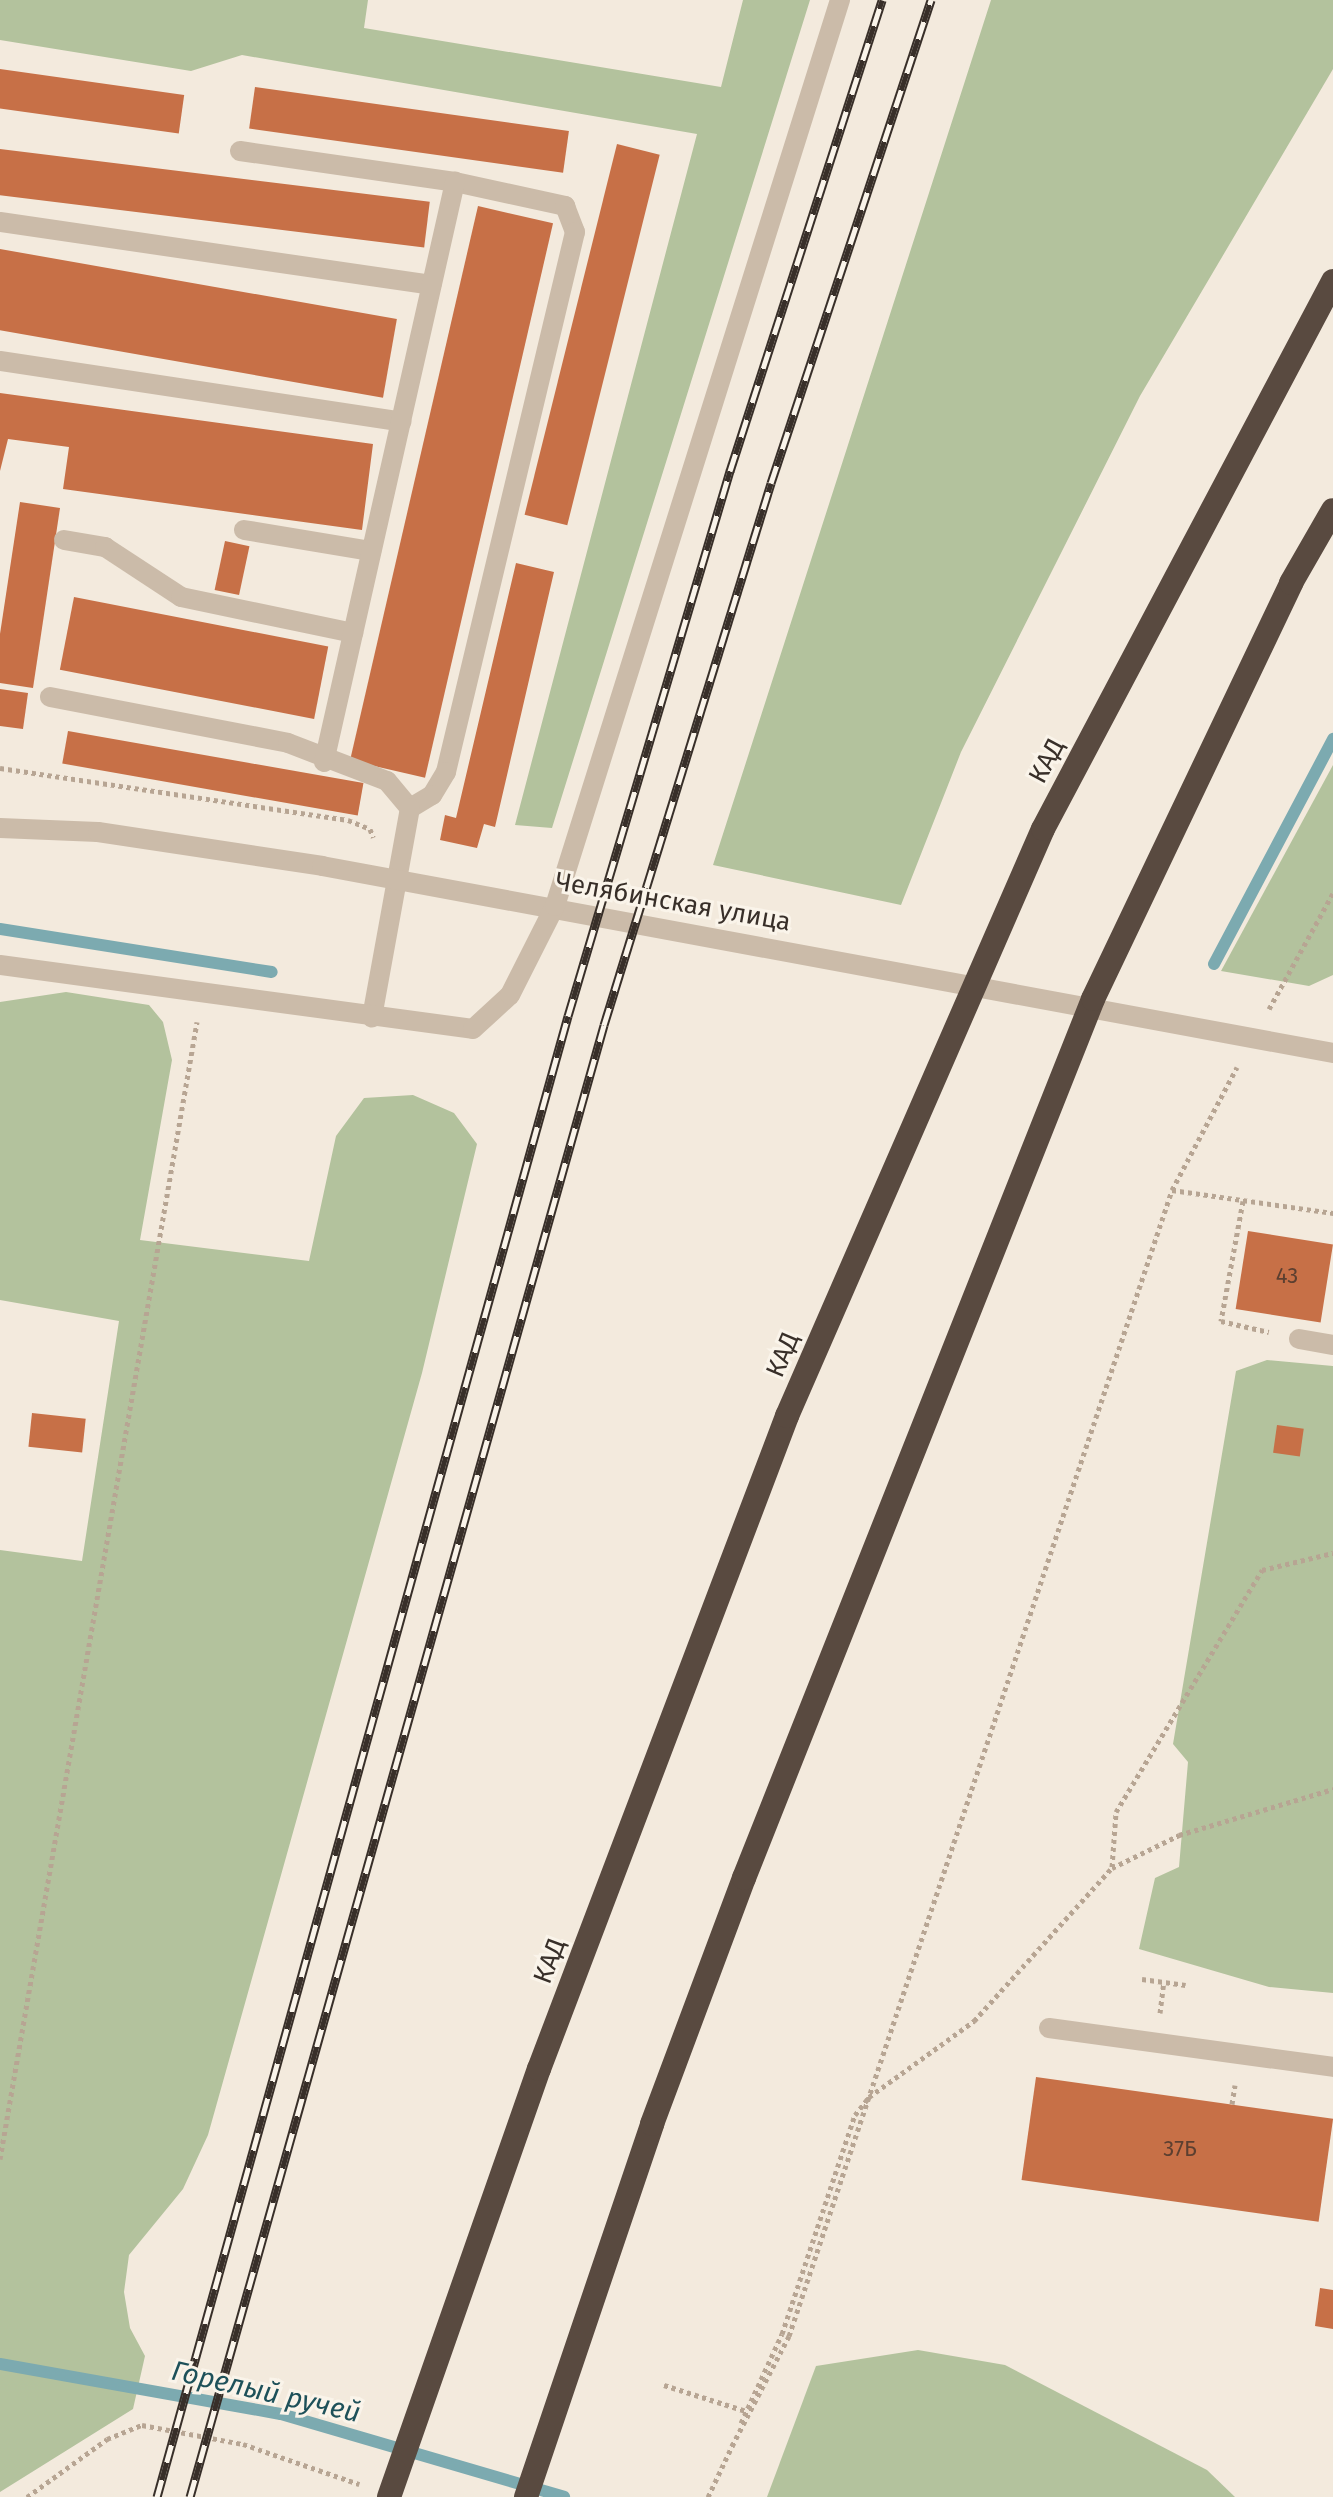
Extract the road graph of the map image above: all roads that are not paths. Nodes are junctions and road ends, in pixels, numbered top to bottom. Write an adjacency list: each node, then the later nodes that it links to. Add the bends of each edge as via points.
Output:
1 (840, 0): 19 (street)
2 (240, 151): 3 (street)
3 (455, 182): 6 (street); 16 (street, via 565,206 575,232 446,772 432,795)
4 (0, 222): 6 (street)
5 (1333, 281): 27 (highway, КАД, via 1043,829 787,1416 440,2345)
6 (431, 285): 8 (street)
7 (0, 361): 8 (street)
8 (401, 422): 12 (street)
9 (1333, 510): 28 (highway, via 1291,583 1093,999 744,1878)
10 (244, 530): 12 (street)
11 (64, 540): 13 (street, via 105,547 181,597)
12 (371, 551): 13 (street)
13 (353, 633): 15 (street)
14 (50, 697): 15 (street, via 288,743)
15 (324, 762): 16 (street, via 387,781)
16 (410, 808): 18 (street)
17 (0, 828): 22 (street, Челябинская улица, via 98,832 359,872)
18 (393, 877): 19 (street); 21 (street)
19 (555, 906): 21 (street, via 510,995 473,1029)
20 (0, 965): 21 (street)
21 (372, 1018)
22 (1323, 1051)
23 (1299, 1339): 24 (street)
24 (1333, 1345)
25 (1049, 2028): 26 (street)
26 (1333, 2067)
27 (379, 2492)
28 (526, 2497)

